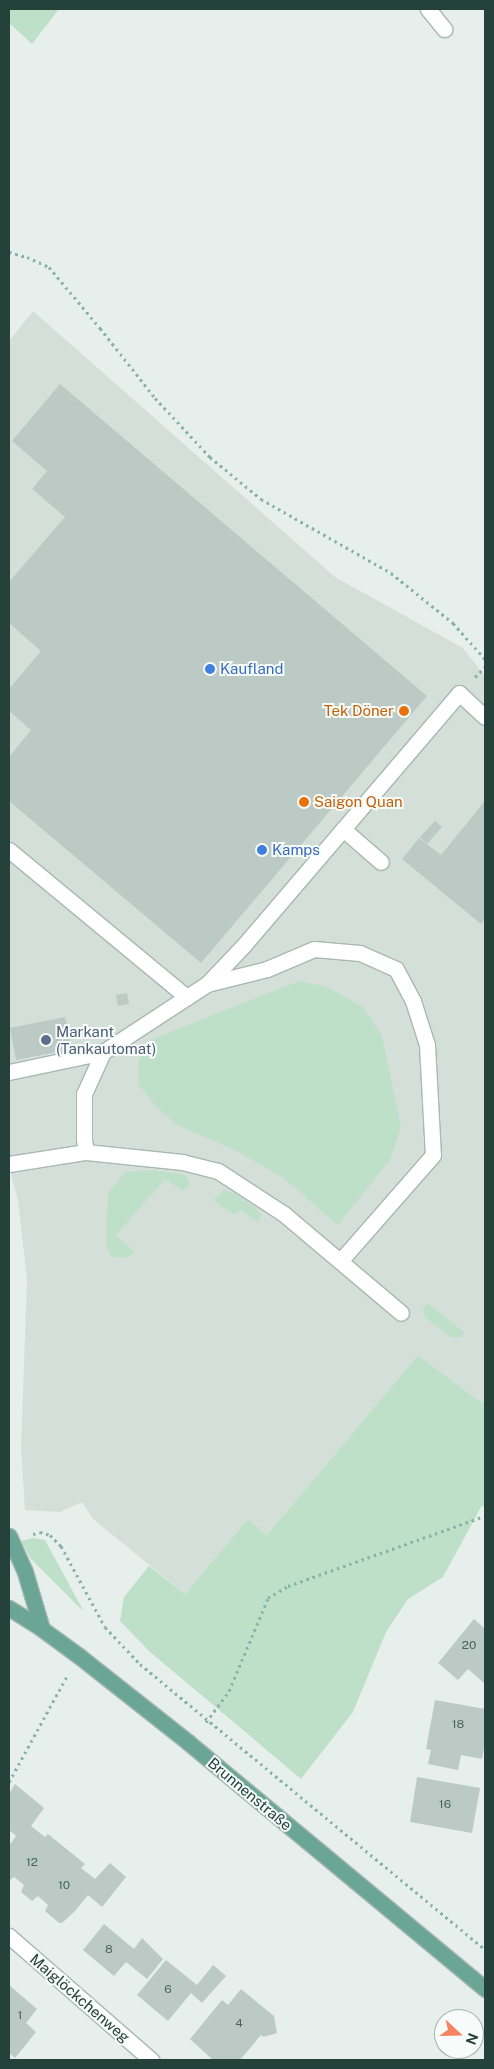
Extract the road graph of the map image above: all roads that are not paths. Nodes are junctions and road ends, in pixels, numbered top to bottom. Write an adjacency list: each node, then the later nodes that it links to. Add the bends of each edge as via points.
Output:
1 (428, 9): 2 (street)
2 (444, 29)
3 (485, 717): 4 (street, via 459,693)
4 (343, 829): 6 (street); 7 (street)
5 (9, 850): 8 (street)
6 (381, 862)
7 (207, 984): 8 (street); 13 (street, via 267,969 314,949 360,953 396,969 413,1001 427,1045 433,1155)
8 (187, 997): 9 (street)
9 (103, 1052): 10 (street); 11 (street, via 84,1094)
10 (9, 1072)
11 (86, 1152): 12 (street); 13 (street, via 182,1162 218,1171 284,1214)
12 (9, 1164)
13 (342, 1260): 14 (street)
14 (401, 1313)
15 (10, 1538): 17 (main road, via 25,1572)
16 (9, 1608): 17 (main road, Brunnenstraße)
17 (42, 1629): 19 (main road, Brunnenstraße, via 188,1743)
18 (9, 1936): 20 (street, Maiglöckchenweg)
19 (485, 1989)
20 (151, 2060)

